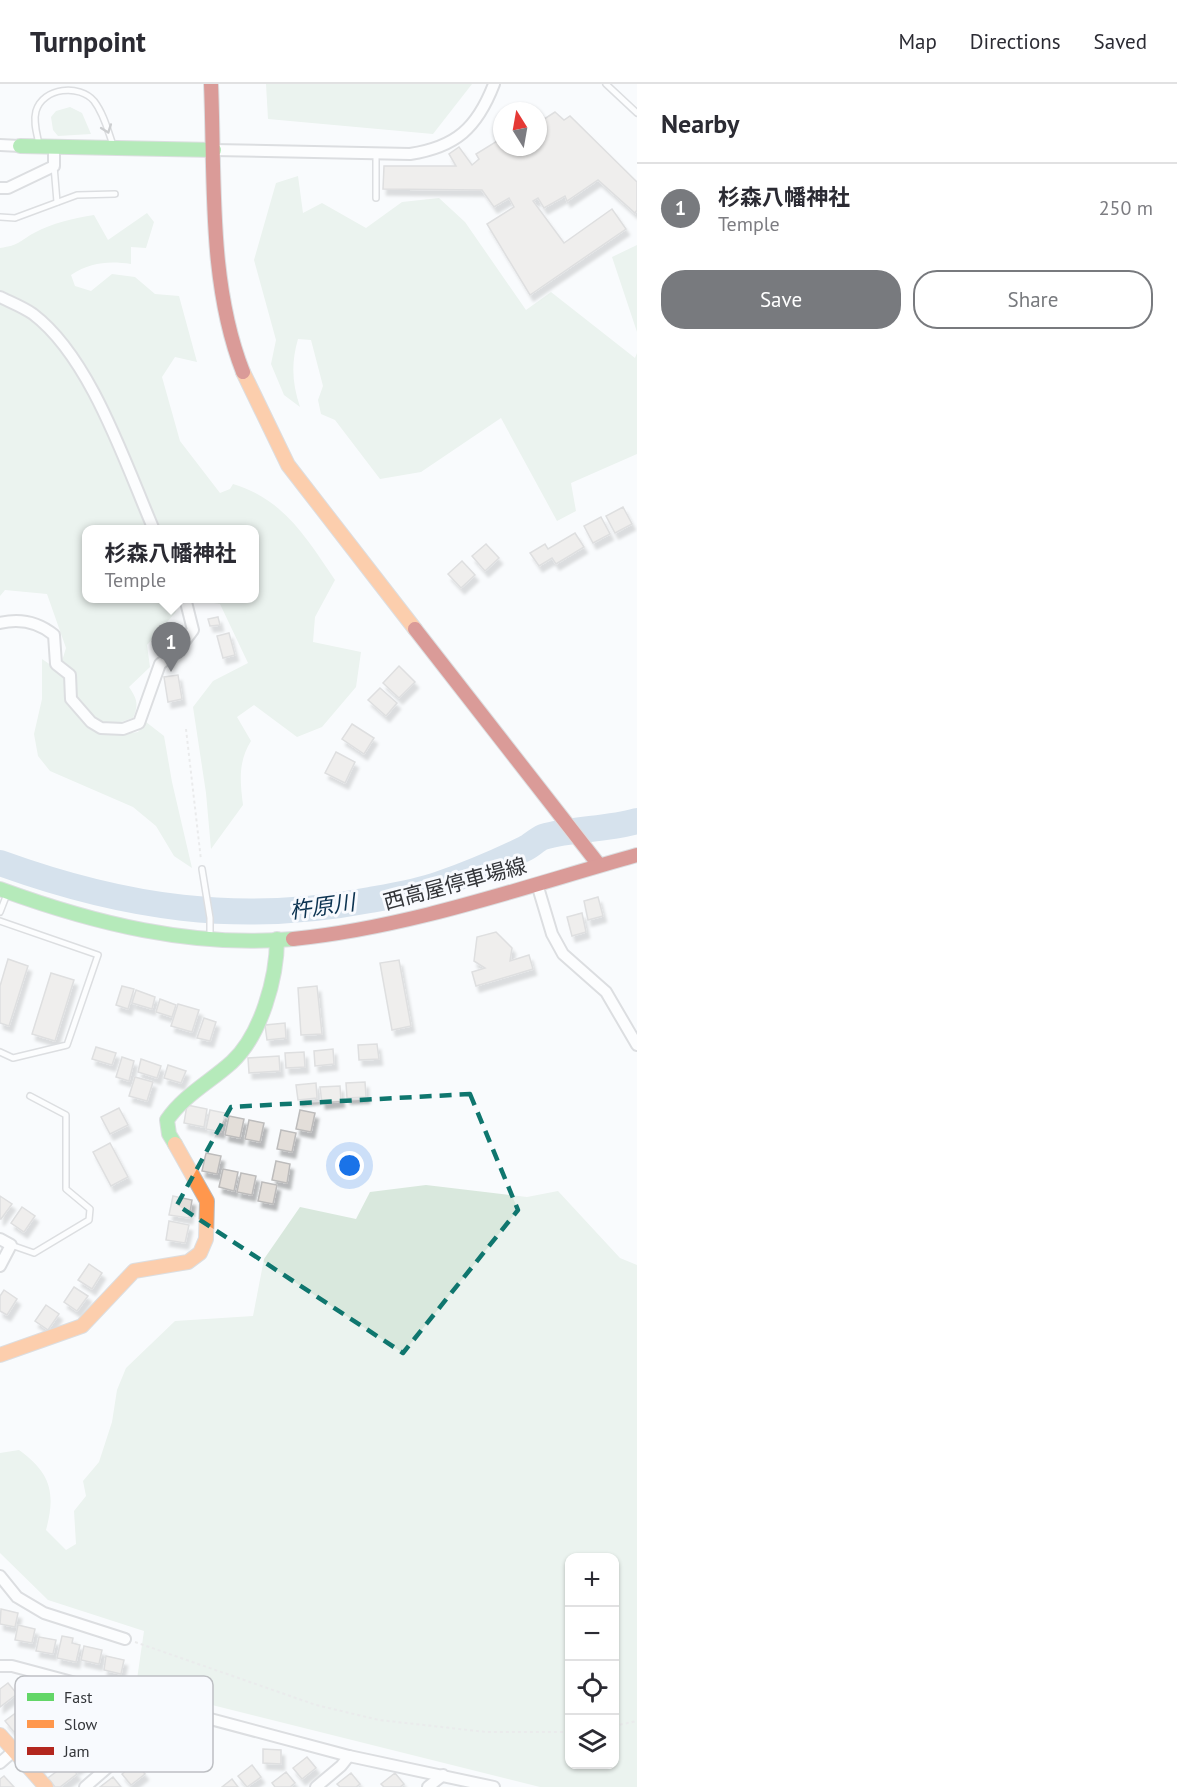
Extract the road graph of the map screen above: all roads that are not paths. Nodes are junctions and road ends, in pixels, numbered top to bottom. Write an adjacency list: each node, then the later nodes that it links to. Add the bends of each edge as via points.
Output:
1 (211, 84): 10 (street)
2 (494, 84): 11 (street, via 468,129 453,142 436,150 410,154)
3 (606, 84): 4 (lane)
4 (637, 113)
5 (0, 145): 6 (street)
6 (20, 146): 7 (street)
7 (39, 146): 8 (street); 9 (lane, one-way to 9, via 36,111 50,94 67,90 85,93 94,100)
8 (54, 146): 9 (street); 12 (street)
9 (113, 148): 10 (street)
10 (214, 150): 11 (street); 23 (street, via 229,327 253,401 288,465)
11 (376, 152): 15 (lane)
12 (54, 166): 13 (street, via 8,188); 16 (lane)
13 (0, 188)
14 (115, 194): 16 (lane, via 77,195)
15 (376, 198)
16 (57, 202): 17 (lane, via 15,218)
17 (0, 217)
18 (0, 297): 19 (street, via 33,314 84,372)
19 (152, 525)
20 (186, 603): 21 (street, via 193,630 178,650 160,664 139,723 123,729 100,728 71,699 70,675 56,664 54,635 30,622)
21 (0, 623)
22 (637, 855): 23 (street, 西高屋停車場線)
23 (599, 865): 25 (street, 西高屋停車場線)
24 (202, 869): 29 (lane)
25 (537, 884): 30 (street, 西高屋停車場線, via 386,925); 31 (street, via 552,934 563,954 606,992)
26 (4, 891): 27 (lane); 29 (street, 西高屋停車場線, via 52,910 114,927)
27 (0, 912)
28 (0, 921): 32 (lane, via 98,955 67,1045 12,1058)
29 (210, 939): 30 (street, 西高屋停車場線)
30 (278, 939): 37 (street, via 277,958 250,1040 238,1056 182,1101 167,1120 169,1134 207,1202 206,1239 200,1253 188,1262 134,1271 82,1326)
31 (637, 1045)
32 (0, 1052)
33 (30, 1096): 35 (lane, via 66,1115 66,1189 90,1209 89,1220 34,1253)
34 (0, 1239): 35 (street)
35 (11, 1245): 36 (street)
36 (0, 1266)
37 (0, 1355)
38 (0, 1576): 39 (street, via 17,1597 44,1613)
39 (125, 1639)
40 (0, 1666): 41 (street)
41 (50, 1676)
42 (213, 1720): 45 (street)
43 (0, 1735): 44 (street)
44 (14, 1751): 46 (street)
45 (349, 1756): 49 (street); 52 (street)
46 (0, 1763)
47 (33, 1772): 50 (street)
48 (103, 1772): 51 (street)
49 (443, 1775): 53 (street); 54 (street)
50 (46, 1787)
51 (85, 1787)
52 (316, 1787)
53 (428, 1787)
54 (494, 1787)

